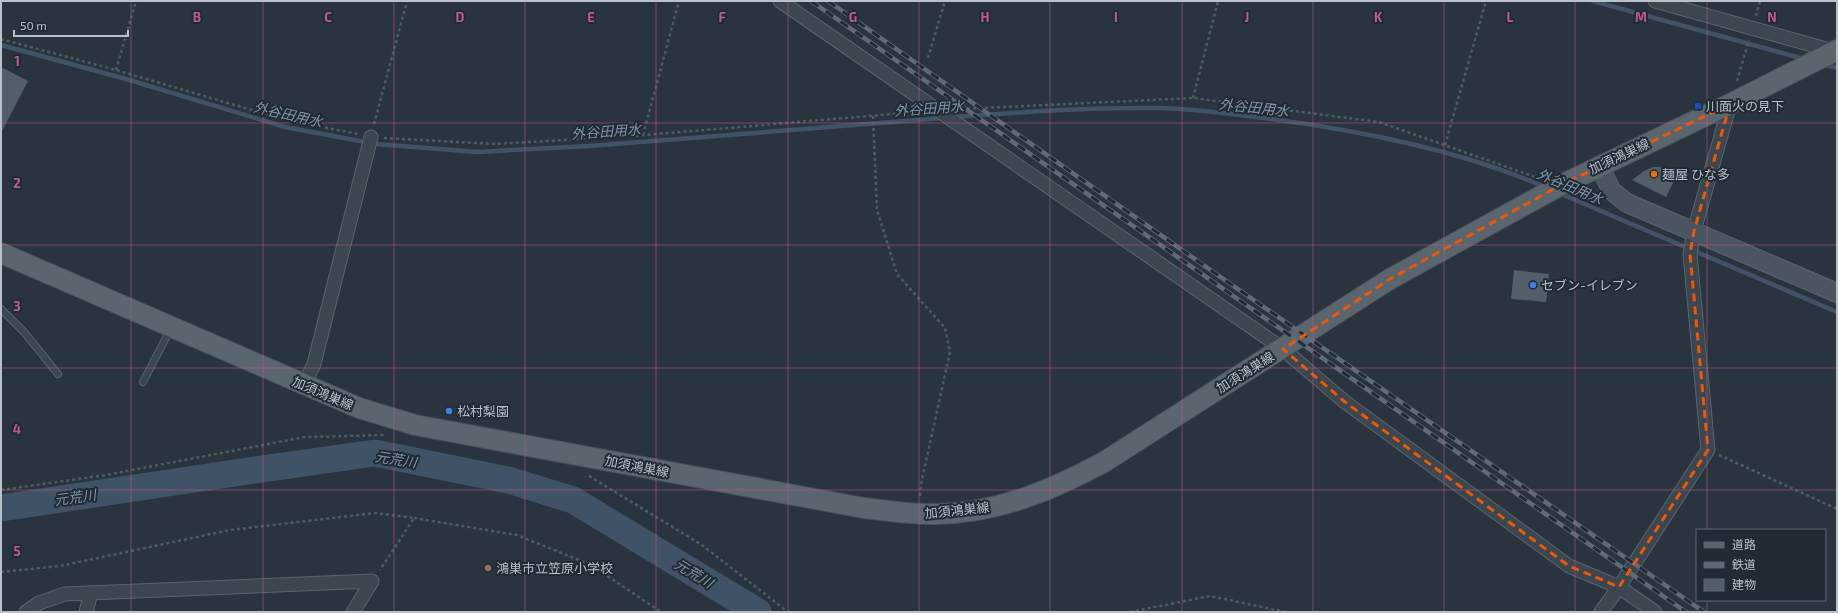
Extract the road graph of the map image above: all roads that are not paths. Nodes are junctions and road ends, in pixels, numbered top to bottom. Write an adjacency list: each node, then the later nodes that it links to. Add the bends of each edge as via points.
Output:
1 (780, 1): 12 (street)
2 (1655, 1): 3 (street)
3 (1836, 51): 4 (main road, 加須鴻巣線)
4 (1730, 104): 6 (main road, 加須鴻巣線); 7 (street)
5 (371, 137): 15 (street, via 314,364)
6 (1598, 166): 7 (street, via 1612,191 1619,198); 12 (main road, 加須鴻巣線, via 1390,279)
7 (1694, 231): 9 (street); 16 (street, via 1690,254 1708,450)
8 (1, 253): 11 (main road, 加須鴻巣線)
9 (1837, 293)
10 (1, 309): 13 (lane, via 24,332)
11 (172, 327): 14 (lane); 15 (main road, 加須鴻巣線)
12 (1283, 349): 15 (main road, 加須鴻巣線, via 1104,462 1051,489 997,506 938,514 864,508 415,425 359,408); 16 (street, via 1345,402 1569,566)
13 (58, 374)
14 (143, 382)
15 (304, 385)
16 (1619, 587): 21 (street); 22 (street)
17 (91, 593): 18 (street, via 65,594 39,603); 19 (street); 20 (street, via 372,581)
18 (26, 612)
19 (86, 612)
20 (353, 612)
21 (1601, 612)
22 (1655, 612)

